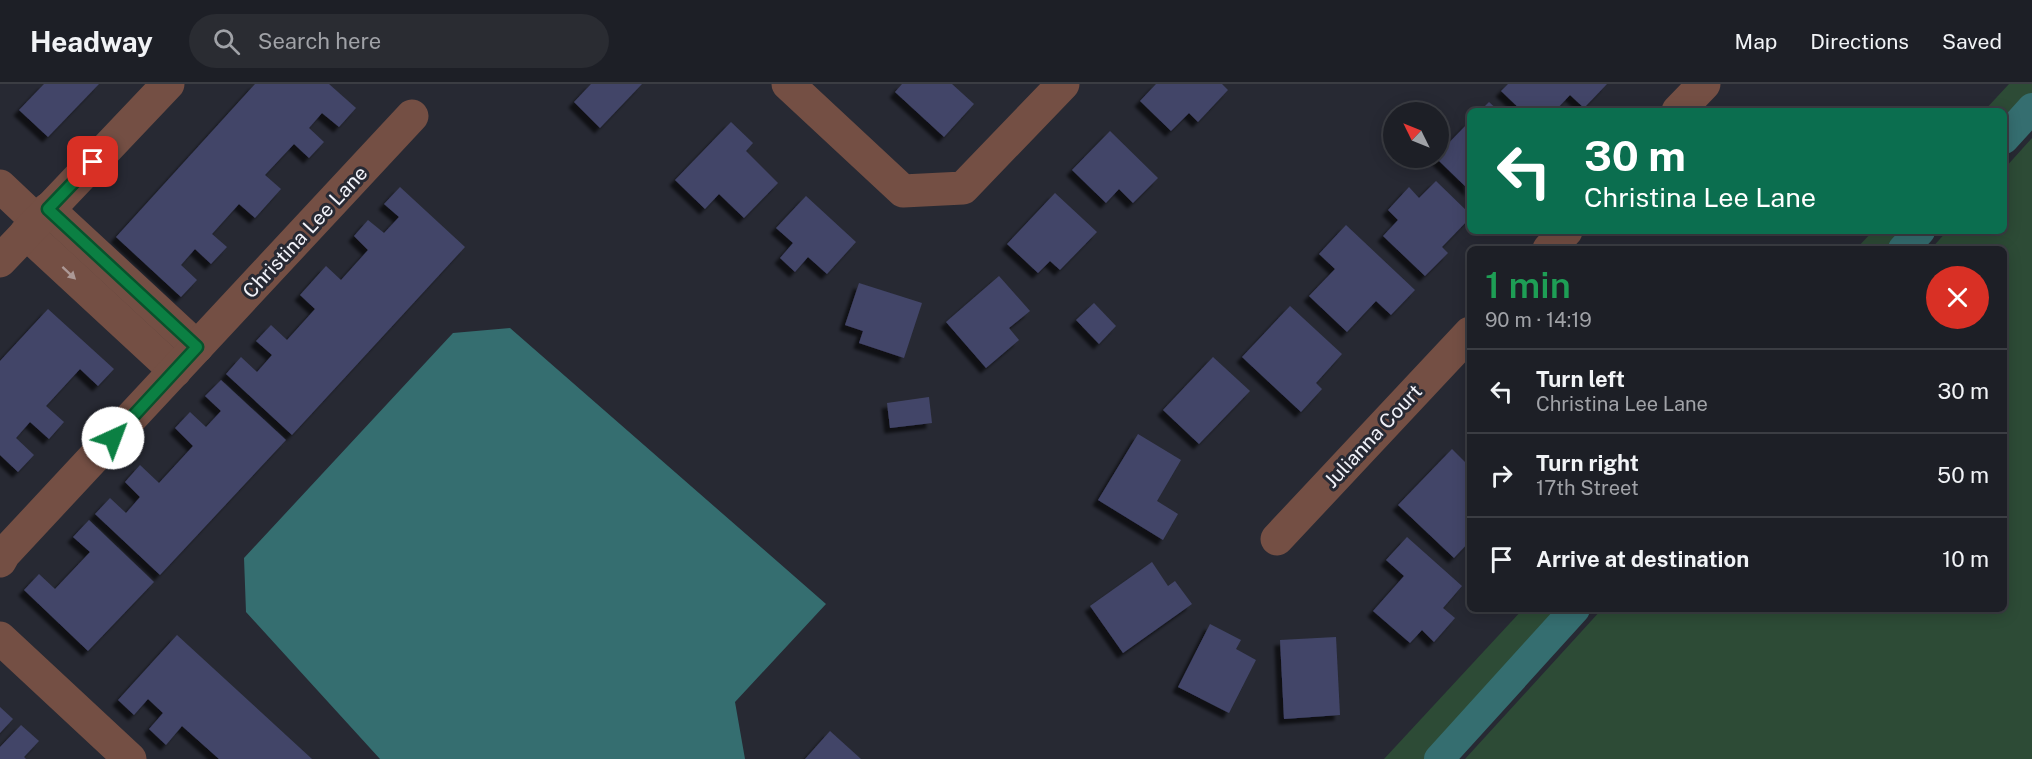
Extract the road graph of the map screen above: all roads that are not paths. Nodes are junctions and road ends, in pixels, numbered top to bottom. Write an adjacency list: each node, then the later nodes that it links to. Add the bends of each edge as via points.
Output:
1 (168, 84): 8 (street)
2 (788, 84): 3 (street, via 903,191 963,188)
3 (1063, 84)
4 (1704, 84): 5 (street)
5 (1681, 108)
6 (412, 116): 13 (street, Christina Lee Lane)
7 (0, 186): 8 (street)
8 (37, 221): 11 (street); 13 (street); 14 (street, one-way to 14)
9 (1563, 234): 10 (street)
10 (1552, 246)
11 (0, 261)
12 (1467, 336): 15 (street, Julianna Court)
13 (197, 347): 14 (street, Christina Lee Lane)
14 (175, 371): 16 (street, Christina Lee Lane)
15 (1277, 539)
16 (0, 561)
17 (0, 638): 18 (street)
18 (130, 759)

